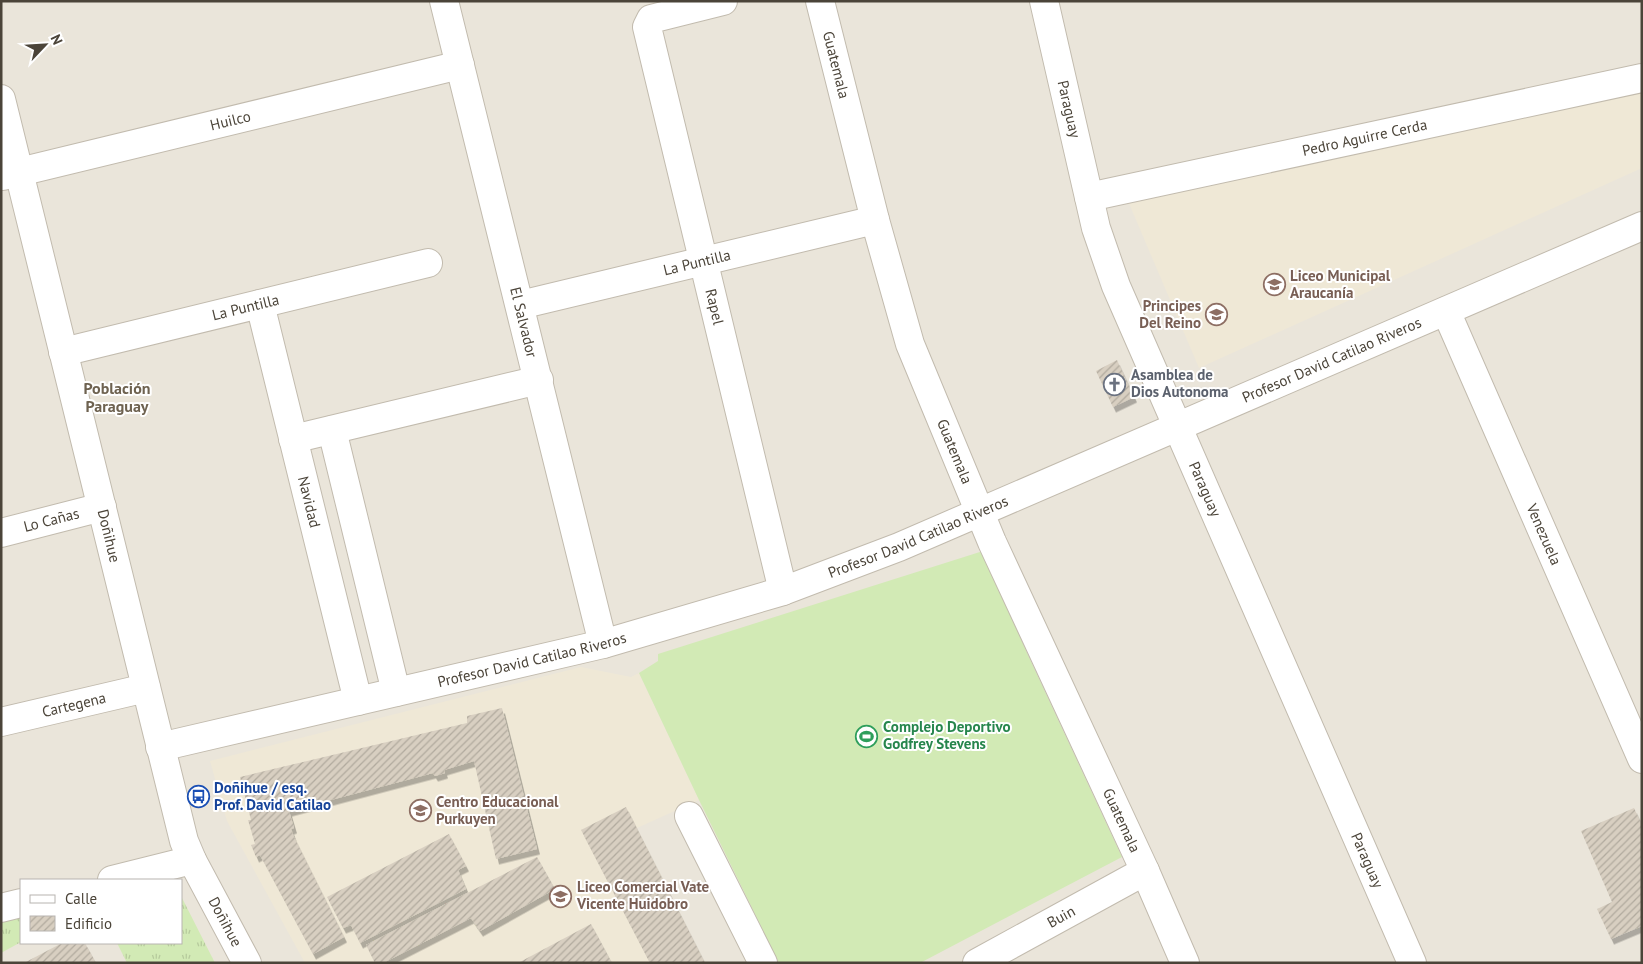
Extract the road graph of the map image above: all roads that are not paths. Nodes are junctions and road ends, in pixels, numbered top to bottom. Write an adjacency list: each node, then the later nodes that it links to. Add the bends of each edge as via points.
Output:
1 (444, 1): 5 (street, El Salvador)
2 (723, 1): 12 (street, Rapel, via 655,18 648,23 647,31)
3 (820, 1): 10 (street, Guatemala)
4 (1044, 1): 9 (street, Paraguay)
5 (460, 64): 8 (street, Huilco); 15 (street, El Salvador)
6 (1642, 78): 9 (street, Pedro Aguirre Cerda)
7 (1, 99): 8 (street, Doñihue)
8 (10, 174): 17 (street, Doñihue)
9 (1089, 197): 19 (street, Paraguay, via 1114,279)
10 (875, 220): 12 (street, La Puntilla); 23 (street, Guatemala, via 910,344)
11 (1642, 226): 16 (street, Profesor David Catilao Riveros)
12 (703, 261): 15 (street, La Puntilla); 25 (street, Rapel)
13 (428, 263): 14 (street, La Puntilla)
14 (260, 304): 17 (street, La Puntilla); 21 (street, Navidad)
15 (520, 305): 18 (street, El Salvador)
16 (1446, 311): 19 (street, Profesor David Catilao Riveros); 32 (street, Venezuela)
17 (63, 352): 22 (street, Doñihue)
18 (539, 380): 20 (street); 26 (street, El Salvador)
19 (1178, 427): 23 (street, Profesor David Catilao Riveros); 43 (street, Paraguay)
20 (332, 430): 21 (street); 28 (street)
21 (293, 440): 29 (street, Navidad)
22 (102, 507): 24 (street, Lo Cañas); 27 (street, Doñihue)
23 (978, 512): 25 (street, Profesor David Catilao Riveros, via 899,547); 35 (street, Guatemala)
24 (1, 533)
25 (782, 591): 26 (street, Profesor David Catilao Riveros)
26 (604, 644): 28 (street, Profesor David Catilao Riveros)
27 (146, 688): 30 (street, Cartegena); 31 (street, Doñihue)
28 (396, 692): 29 (street, Profesor David Catilao Riveros)
29 (358, 701): 31 (street, Profesor David Catilao Riveros)
30 (1, 722)
31 (160, 747): 34 (street, Doñihue, via 184,841)
32 (1642, 759)
33 (689, 816): 40 (street)
34 (192, 860): 36 (street); 39 (street, Doñihue)
35 (1145, 871): 41 (street, Buin); 42 (street, Guatemala)
36 (116, 879)
37 (20, 903): 38 (street)
38 (1, 908)
39 (247, 963)
40 (763, 963)
41 (977, 963)
42 (1185, 963)
43 (1412, 963)

